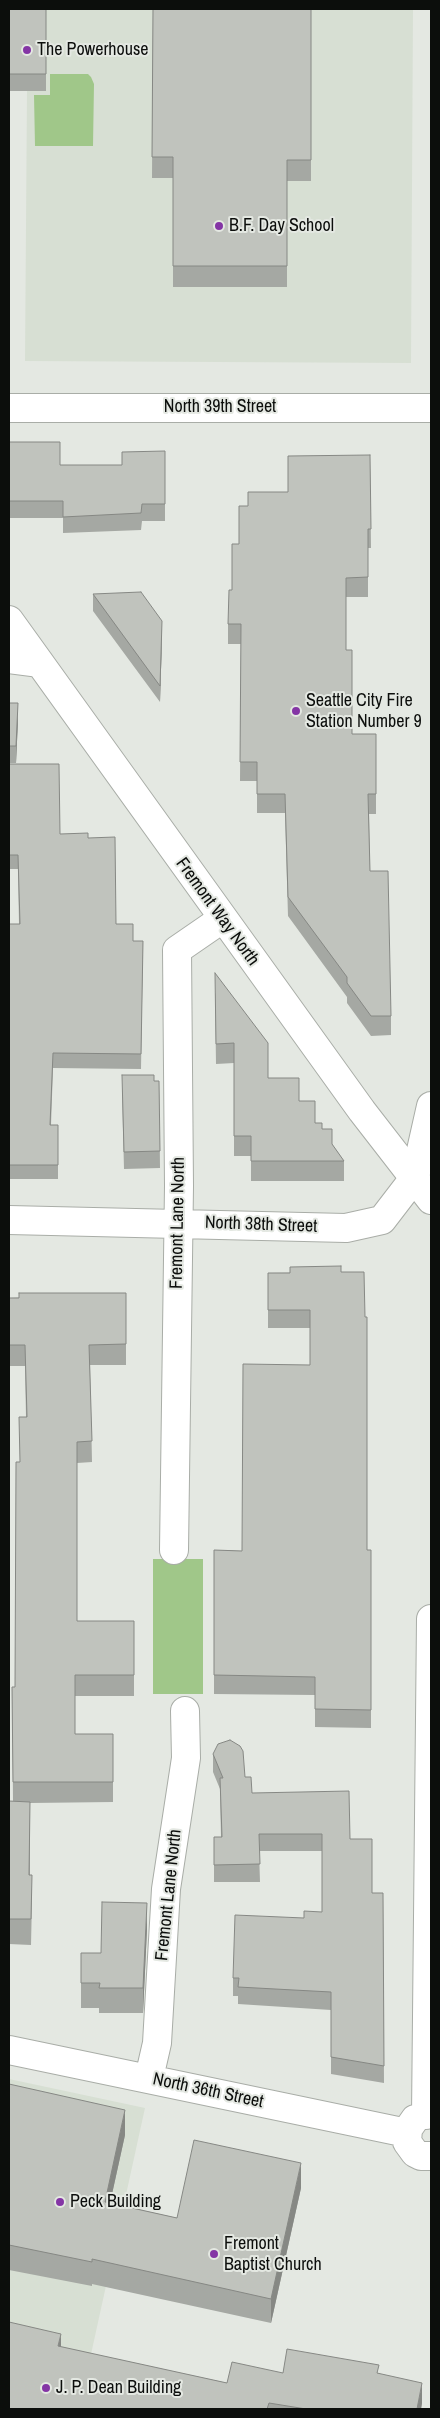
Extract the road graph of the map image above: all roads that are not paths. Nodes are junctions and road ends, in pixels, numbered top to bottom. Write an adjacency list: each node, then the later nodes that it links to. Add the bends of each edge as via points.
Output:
1 (9, 408): 2 (street, North 39th Street)
2 (431, 408)
3 (9, 620): 5 (street, Fremont Way North)
4 (9, 659): 5 (street)
5 (40, 664): 6 (street, Fremont Way North)
6 (222, 919): 8 (street, Fremont Way North, via 362,1111); 11 (street, Fremont Lane North, via 177,950)
7 (431, 1106): 8 (street)
8 (423, 1178): 9 (street, Fremont Way North); 11 (street, North 38th Street, via 382,1220 346,1228)
9 (431, 1200)
10 (9, 1220): 11 (street, North 38th Street)
11 (179, 1223): 12 (street, Fremont Lane North)
12 (174, 1550)
13 (431, 1619): 17 (street)
14 (185, 1711): 16 (street, Fremont Lane North, via 186,1758 166,1889 157,2043)
15 (9, 2050): 16 (street, North 36th Street)
16 (149, 2078): 17 (street, North 36th Street)
17 (422, 2121): 18 (street, via 407,2142 415,2153)
18 (431, 2156)

